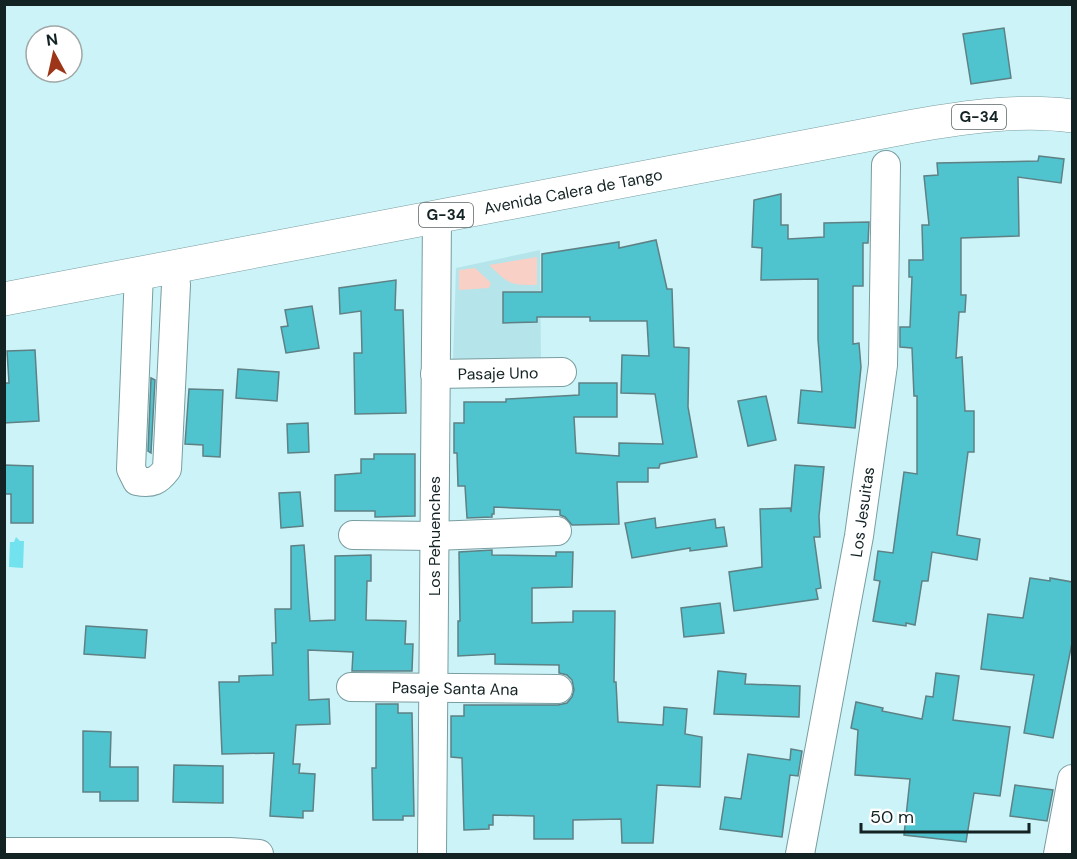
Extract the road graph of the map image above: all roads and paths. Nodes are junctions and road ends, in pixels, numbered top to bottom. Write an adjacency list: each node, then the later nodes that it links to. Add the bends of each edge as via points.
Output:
1 (1072, 116): 3 (main road, Avenida Calera de Tango / G-34, via 1018,114 941,121)
2 (886, 165): 20 (street, Los Jesuitas, via 883,365 859,536)
3 (437, 217): 4 (main road, Avenida Calera de Tango / G-34); 8 (street, Los Pehuenches)
4 (174, 266): 5 (main road, Avenida Calera de Tango / G-34); 5 (street, via 167,469 149,483 137,481 131,469)
5 (140, 273): 6 (main road, Avenida Calera de Tango / G-34)
6 (4, 299)
7 (562, 372): 8 (street, Pasaje Uno)
8 (435, 374): 11 (street, Los Pehuenches)
9 (557, 531): 11 (street)
10 (353, 535): 11 (street)
11 (434, 536): 13 (street, Los Pehuenches)
12 (351, 687): 13 (street, Pasaje Santa Ana)
13 (433, 688): 14 (street, Pasaje Santa Ana); 19 (street, Los Pehuenches)
14 (558, 689)
15 (1072, 779): 21 (street)
16 (4, 852): 17 (street)
17 (231, 854): 18 (street)
18 (259, 855)
19 (432, 855)
20 (800, 855)
21 (1058, 855)

